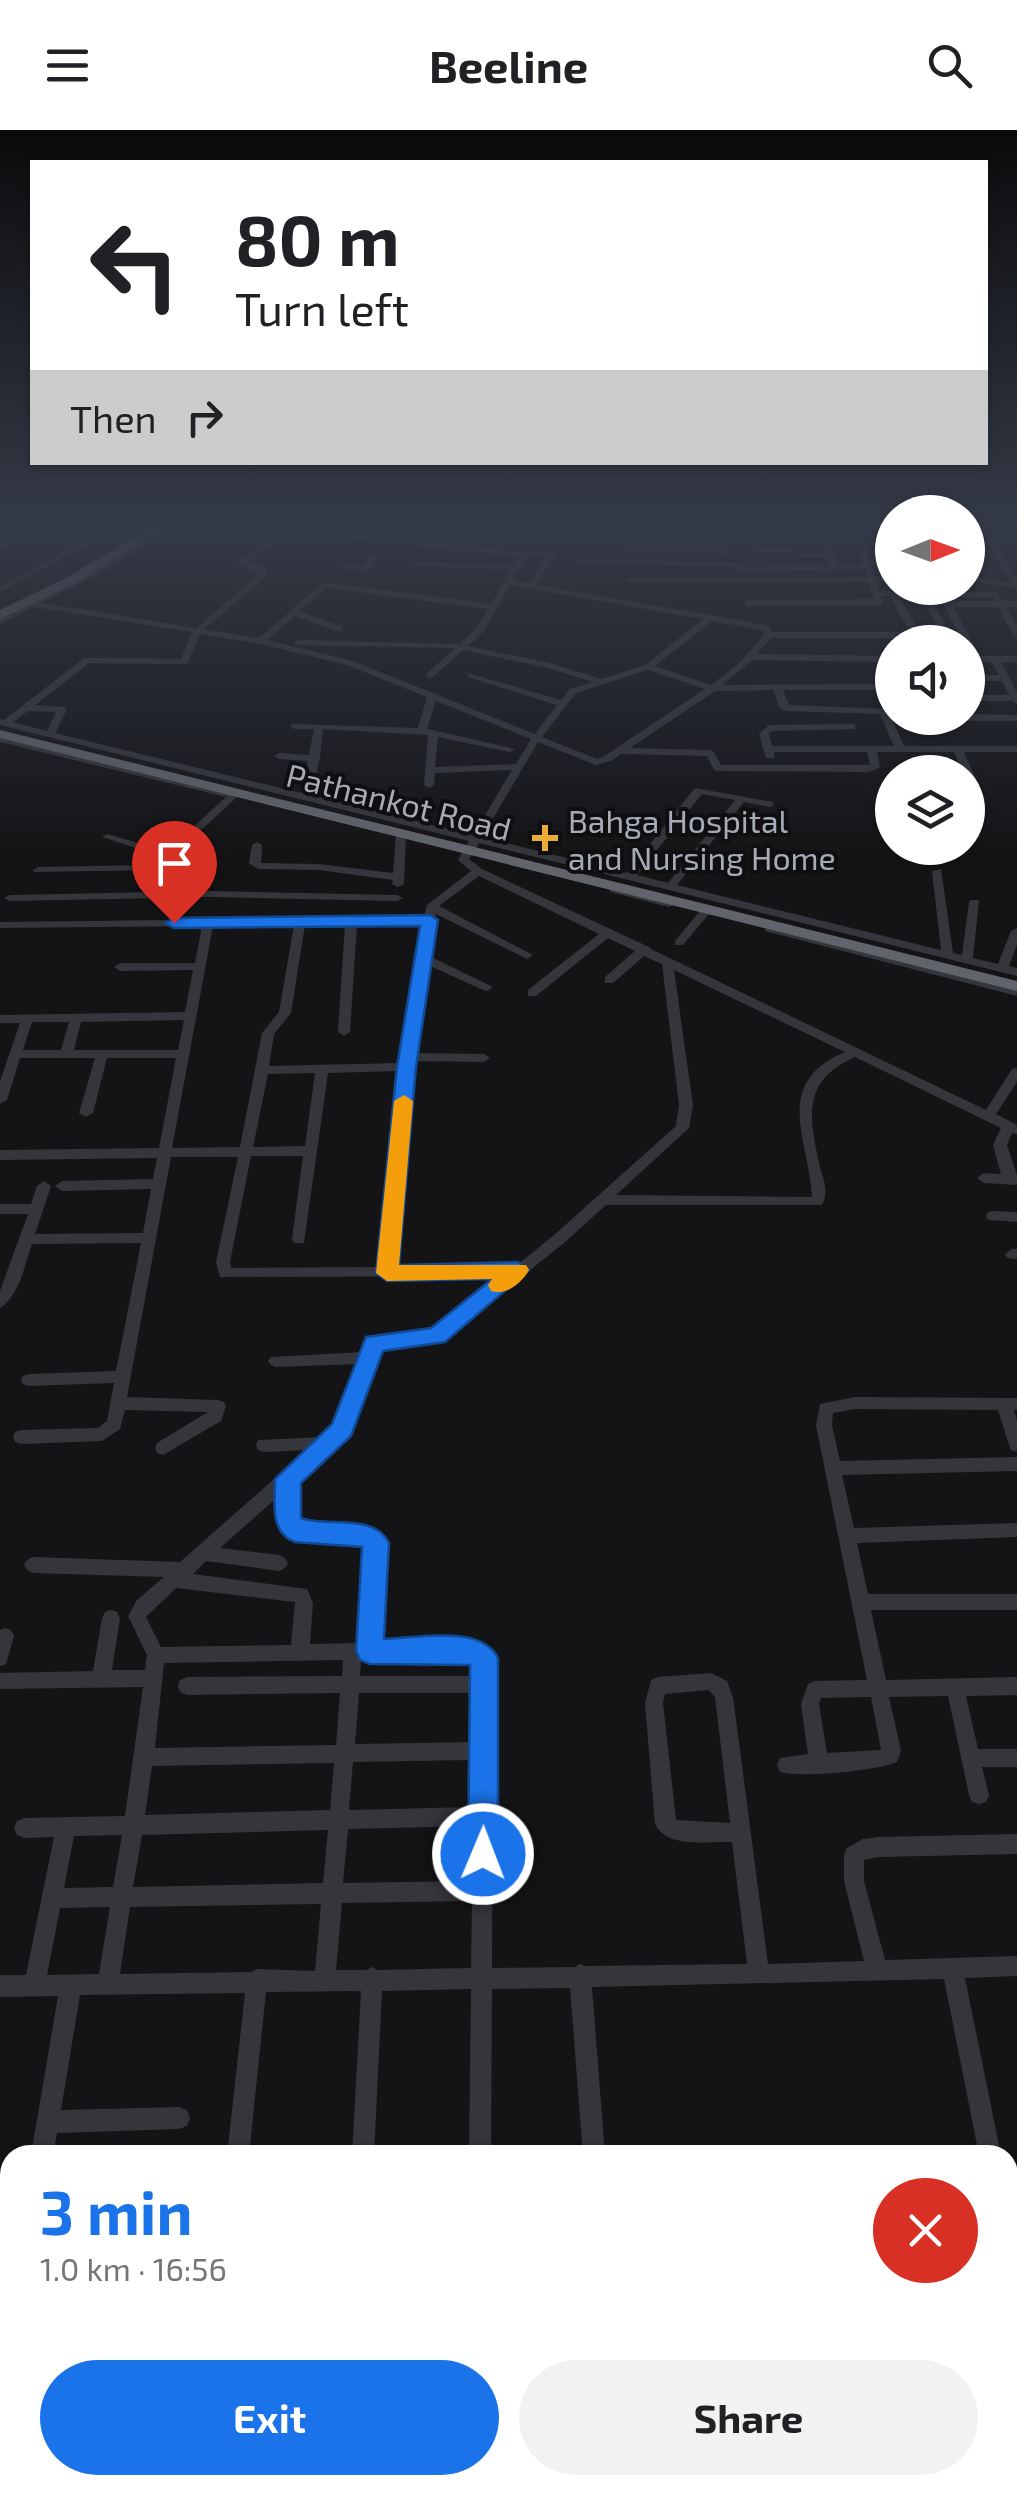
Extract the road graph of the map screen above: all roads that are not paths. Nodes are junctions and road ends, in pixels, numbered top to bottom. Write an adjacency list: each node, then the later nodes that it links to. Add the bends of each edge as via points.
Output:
1 (195, 635): 29 (street, via 180,664 87,660)
2 (228, 635): 8 (street)
3 (267, 635): 8 (street)
4 (472, 635): 10 (street)
5 (688, 635): 16 (street)
6 (805, 635): 7 (street)
7 (768, 636): 11 (street)
8 (261, 641): 9 (street)
9 (284, 647): 10 (street); 25 (street, via 350,662)
10 (464, 647): 17 (street); 21 (street)
11 (750, 658): 12 (street); 22 (street)
12 (875, 658)
13 (1017, 659): 15 (street)
14 (985, 660): 15 (street)
15 (996, 660): 20 (street)
16 (648, 667): 21 (street); 22 (street)
17 (430, 675)
18 (470, 675): 28 (street)
19 (985, 678): 20 (street)
20 (1006, 678): 27 (street)
21 (604, 682): 28 (street, via 582,686)
22 (710, 688): 23 (street); 49 (street)
23 (777, 688): 24 (street); 30 (street, via 784,708)
24 (875, 688)
25 (432, 696): 37 (street); 41 (street)
26 (985, 698): 27 (street)
27 (1016, 699)
28 (561, 703): 41 (street)
29 (24, 708): 36 (street); 38 (street, via 62,708)
30 (875, 713)
31 (985, 717): 32 (street)
32 (1017, 718)
33 (296, 726): 34 (street)
34 (320, 726): 37 (street); 52 (street)
35 (852, 727): 43 (street, via 769,728)
36 (1, 729): 38 (street); 57 (street); 61 (highway, Pathankot Road); 64 (highway)
37 (428, 732): 42 (street); 54 (street)
38 (50, 734): 58 (street)
39 (896, 735): 45 (street)
40 (981, 735): 47 (street)
41 (535, 740): 49 (street, via 596,762); 53 (street)
42 (510, 749)
43 (769, 749): 44 (street); 55 (street)
44 (871, 749): 45 (street); 55 (street, via 872,769)
45 (900, 749): 46 (street)
46 (958, 749): 47 (street); 50 (street)
47 (990, 749): 48 (street)
48 (1017, 749)
49 (620, 751): 55 (street, via 704,752 718,768)
50 (961, 755)
51 (279, 756): 52 (street)
52 (314, 758): 58 (street)
53 (520, 766): 54 (street); 64 (street)
54 (430, 770): 56 (street)
55 (774, 770)
56 (429, 785)
57 (233, 796): 61 (street); 65 (street)
58 (306, 796): 64 (street)
59 (742, 800): 60 (street); 70 (street, via 699,790); 72 (street)
60 (769, 804)
61 (401, 835): 64 (highway, Pathankot Road); 71 (street)
62 (106, 838): 65 (street)
63 (257, 844): 71 (street, via 258,866)
64 (472, 845): 68 (street, via 463,860); 70 (street); 77 (street); 96 (highway); 99 (highway, Pathankot Road)
65 (170, 855): 67 (street, via 147,870)
66 (38, 870): 67 (street)
67 (117, 871): 73 (street)
68 (478, 871): 78 (street); 85 (street)
69 (937, 871): 89 (street)
70 (630, 876): 72 (street)
71 (398, 877): 75 (street)
72 (670, 886): 89 (street)
73 (111, 896): 74 (street); 75 (street)
74 (10, 898)
75 (396, 898): 79 (street)
76 (975, 902): 92 (street)
77 (704, 913): 86 (street); 99 (street)
78 (431, 914): 79 (street); 88 (street); 90 (street)
79 (395, 920): 81 (street)
80 (300, 921): 81 (street); 82 (street); 114 (street, via 286,1009 268,1032)
81 (352, 921): 105 (street)
82 (208, 922): 83 (street); 93 (street)
83 (0, 925)
84 (1017, 931): 95 (street)
85 (608, 932): 87 (street); 100 (street)
86 (679, 942)
87 (644, 950): 91 (street); 97 (street)
88 (527, 955)
89 (947, 955): 92 (street)
90 (424, 958): 98 (street); 112 (street)
91 (667, 960): 106 (street); 132 (street, via 685,1122)
92 (967, 960): 95 (street)
93 (200, 966): 94 (street); 101 (street)
94 (120, 967)
95 (1002, 968): 96 (street)
96 (1017, 975)
97 (610, 980)
98 (487, 987)
99 (1017, 989)
100 (532, 993)
101 (190, 1016): 102 (street); 110 (street)
102 (76, 1018): 104 (street); 107 (street)
103 (0, 1019): 104 (street)
104 (27, 1019): 108 (street)
105 (344, 1032)
106 (856, 1052): 119 (street); 132 (street, via 818,1071 803,1110 817,1202)
107 (67, 1053): 108 (street); 109 (street)
108 (16, 1054): 117 (street)
109 (102, 1054): 110 (street); 118 (street)
110 (184, 1054): 122 (street)
111 (484, 1058): 112 (street)
112 (407, 1062): 113 (street); 141 (street)
113 (322, 1068): 114 (street); 121 (street)
114 (262, 1070): 123 (street)
115 (1017, 1072): 116 (street)
116 (1012, 1089): 119 (street)
117 (0, 1100)
118 (86, 1113)
119 (988, 1116): 120 (street)
120 (1012, 1128): 127 (street, via 1000,1145)
121 (311, 1151): 123 (street); 139 (street)
122 (165, 1152): 123 (street); 124 (street); 128 (street)
123 (244, 1152): 141 (street, via 225,1273)
124 (106, 1153): 125 (street); 129 (street)
125 (0, 1155)
126 (984, 1178): 127 (street)
127 (1014, 1180)
128 (159, 1184): 129 (street); 137 (street)
129 (100, 1185): 131 (street)
130 (44, 1186): 134 (street)
131 (62, 1186)
132 (602, 1200): 140 (street)
133 (0, 1209): 134 (street)
134 (36, 1209): 138 (street)
135 (993, 1216): 136 (street)
136 (1017, 1217)
137 (148, 1238): 138 (street); 145 (street)
138 (26, 1239): 142 (street)
139 (299, 1239)
140 (518, 1270): 141 (street); 143 (street, via 437,1336 381,1340)
141 (387, 1273)
142 (0, 1302)
143 (367, 1358): 144 (street); 150 (street, via 347,1422)
144 (276, 1361)
145 (122, 1377): 146 (street); 147 (street)
146 (29, 1380)
147 (118, 1403): 149 (street, via 108,1432); 153 (street, via 218,1406 215,1416)
148 (1011, 1404): 152 (street); 155 (street, via 826,1408)
149 (21, 1438)
150 (328, 1443): 151 (street); 156 (street)
151 (264, 1445)
152 (1017, 1445)
153 (163, 1448)
154 (1017, 1464): 155 (street)
155 (832, 1468): 158 (street)
156 (288, 1479): 159 (street); 168 (street, via 288,1520 295,1531 368,1536 376,1543)
157 (1017, 1530): 158 (street)
158 (848, 1536): 163 (street)
159 (204, 1553): 160 (street); 162 (street)
160 (279, 1562)
161 (33, 1565): 162 (street)
162 (180, 1575): 167 (street, via 301,1594); 169 (street, via 137,1616)
163 (862, 1602): 164 (street); 179 (street)
164 (1017, 1602)
165 (112, 1618): 172 (street)
166 (5, 1636): 170 (street)
167 (300, 1650): 168 (street); 169 (street)
168 (362, 1651): 174 (street, via 475,1652 484,1658); 176 (street)
169 (156, 1655): 171 (street)
170 (0, 1658)
171 (152, 1678): 172 (street); 182 (street)
172 (101, 1679): 173 (street)
173 (0, 1681)
174 (485, 1684): 176 (street); 180 (street)
175 (186, 1686): 176 (street)
176 (350, 1686): 181 (street)
177 (1017, 1686): 178 (street)
178 (955, 1687): 179 (street); 183 (street)
179 (880, 1688): 186 (street, via 890,1756); 186 (street, via 811,1694)
180 (484, 1751): 181 (street); 188 (street)
181 (345, 1753): 182 (street); 189 (street)
182 (144, 1757): 190 (street)
183 (972, 1758): 184 (street); 187 (street)
184 (1017, 1758)
185 (787, 1765): 186 (street)
186 (819, 1765)
187 (979, 1795)
188 (484, 1816): 189 (street); 195 (street)
189 (338, 1822): 190 (street); 196 (street)
190 (134, 1827): 192 (street); 197 (street)
191 (24, 1828): 192 (street)
192 (66, 1828): 198 (street)
193 (742, 1832): 193 (street, via 720,1687 711,1681 658,1686 665,1824 672,1830); 202 (street)
194 (1017, 1844): 201 (street, via 880,1847 854,1856 854,1881)
195 (483, 1891): 196 (street); 204 (street)
196 (332, 1894): 197 (street); 206 (street)
197 (124, 1897): 198 (street); 208 (street)
198 (53, 1898): 210 (street)
199 (1017, 1966): 200 (street)
200 (952, 1968): 201 (street); 219 (street)
201 (878, 1971): 202 (street)
202 (759, 1974): 203 (street)
203 (580, 1975): 204 (street); 218 (street)
204 (482, 1976): 205 (street); 217 (street)
205 (372, 1978): 206 (street); 216 (street)
206 (325, 1979): 207 (street)
207 (257, 1980): 208 (street); 215 (street)
208 (108, 1983): 209 (street)
209 (71, 1984): 210 (street); 213 (street)
210 (34, 1985): 211 (street)
211 (0, 1986)
212 (179, 2118): 213 (street)
213 (46, 2122): 214 (street)
214 (43, 2145)
215 (239, 2145)
216 (363, 2145)
217 (480, 2145)
218 (593, 2145)
219 (988, 2145)

